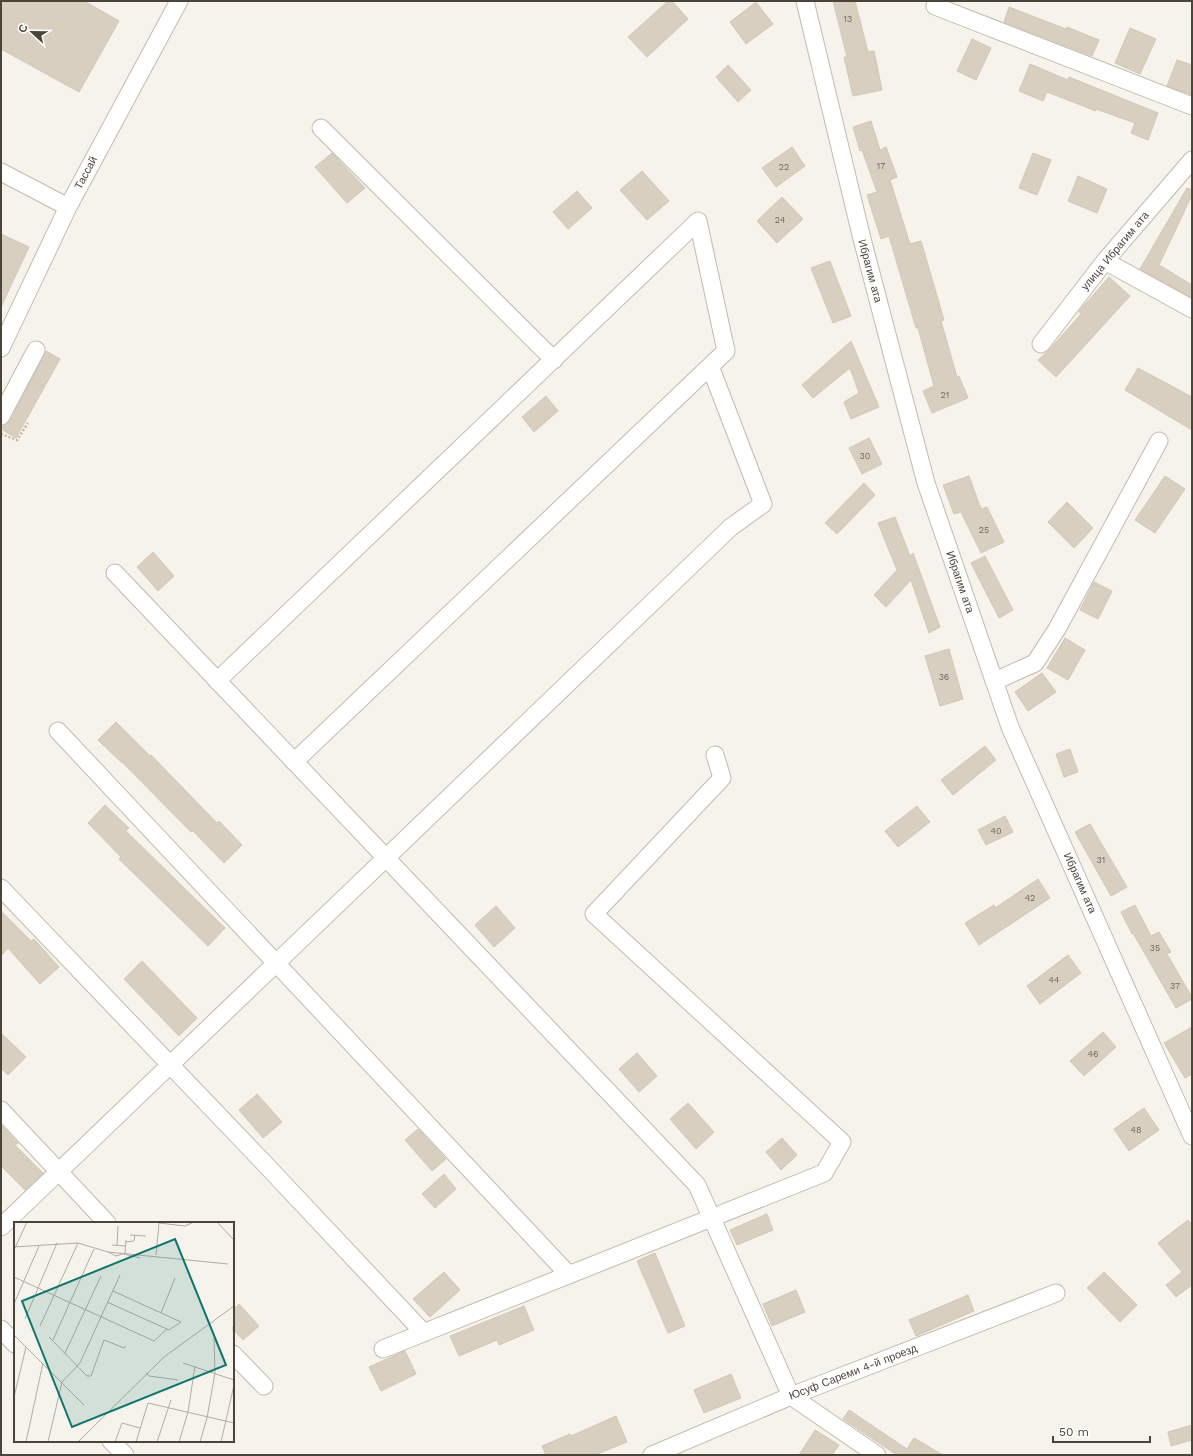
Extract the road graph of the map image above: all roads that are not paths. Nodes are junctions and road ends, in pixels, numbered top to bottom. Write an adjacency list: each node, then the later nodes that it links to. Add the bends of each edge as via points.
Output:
1 (179, 1): 8 (street, Тассай)
2 (805, 1): 20 (street, Ибрагим ата, via 861,235 926,483)
3 (935, 6): 4 (street)
4 (1192, 106)
5 (321, 128): 14 (street)
6 (1192, 160): 9 (street, улица Ибрагим ата)
7 (1, 172): 8 (street)
8 (68, 207): 12 (street, Тассай)
9 (1105, 261): 10 (street); 11 (street, улица Ибрагим ата)
10 (1192, 309)
11 (1041, 344)
12 (1, 348)
13 (36, 350): 16 (street)
14 (554, 360): 15 (street, via 698,221 726,350); 19 (street)
15 (710, 366): 23 (street); 24 (street, via 763,504 731,527)
16 (1, 416)
17 (1159, 441): 20 (street, via 1057,629 1035,663)
18 (115, 573): 19 (street)
19 (217, 681): 23 (street)
20 (995, 681): 29 (street, Ибрагим ата, via 1010,726)
21 (58, 731): 26 (street)
22 (715, 755): 31 (street, via 722,778 594,914 842,1142 824,1173)
23 (294, 762): 24 (street)
24 (386, 858): 26 (street); 31 (street, via 697,1185)
25 (1, 888): 27 (street)
26 (277, 962): 27 (street); 34 (street)
27 (170, 1065): 30 (street); 37 (street)
28 (1, 1110): 30 (street)
29 (1192, 1136)
30 (58, 1172): 32 (street); 33 (street)
31 (711, 1218): 34 (street); 42 (street)
32 (106, 1222)
33 (1, 1227)
34 (569, 1275): 37 (street)
35 (1056, 1293): 42 (street, Юсуф Сареми 4-й проезд)
36 (1, 1330): 38 (street)
37 (424, 1333): 39 (street)
38 (14, 1343)
39 (383, 1349)
40 (234, 1355): 41 (street)
41 (264, 1386)
42 (791, 1396): 45 (street, Юсуф Сареми 4-й проезд); 46 (street)
43 (112, 1442): 44 (street)
44 (125, 1455)
45 (652, 1455)
46 (877, 1455)

